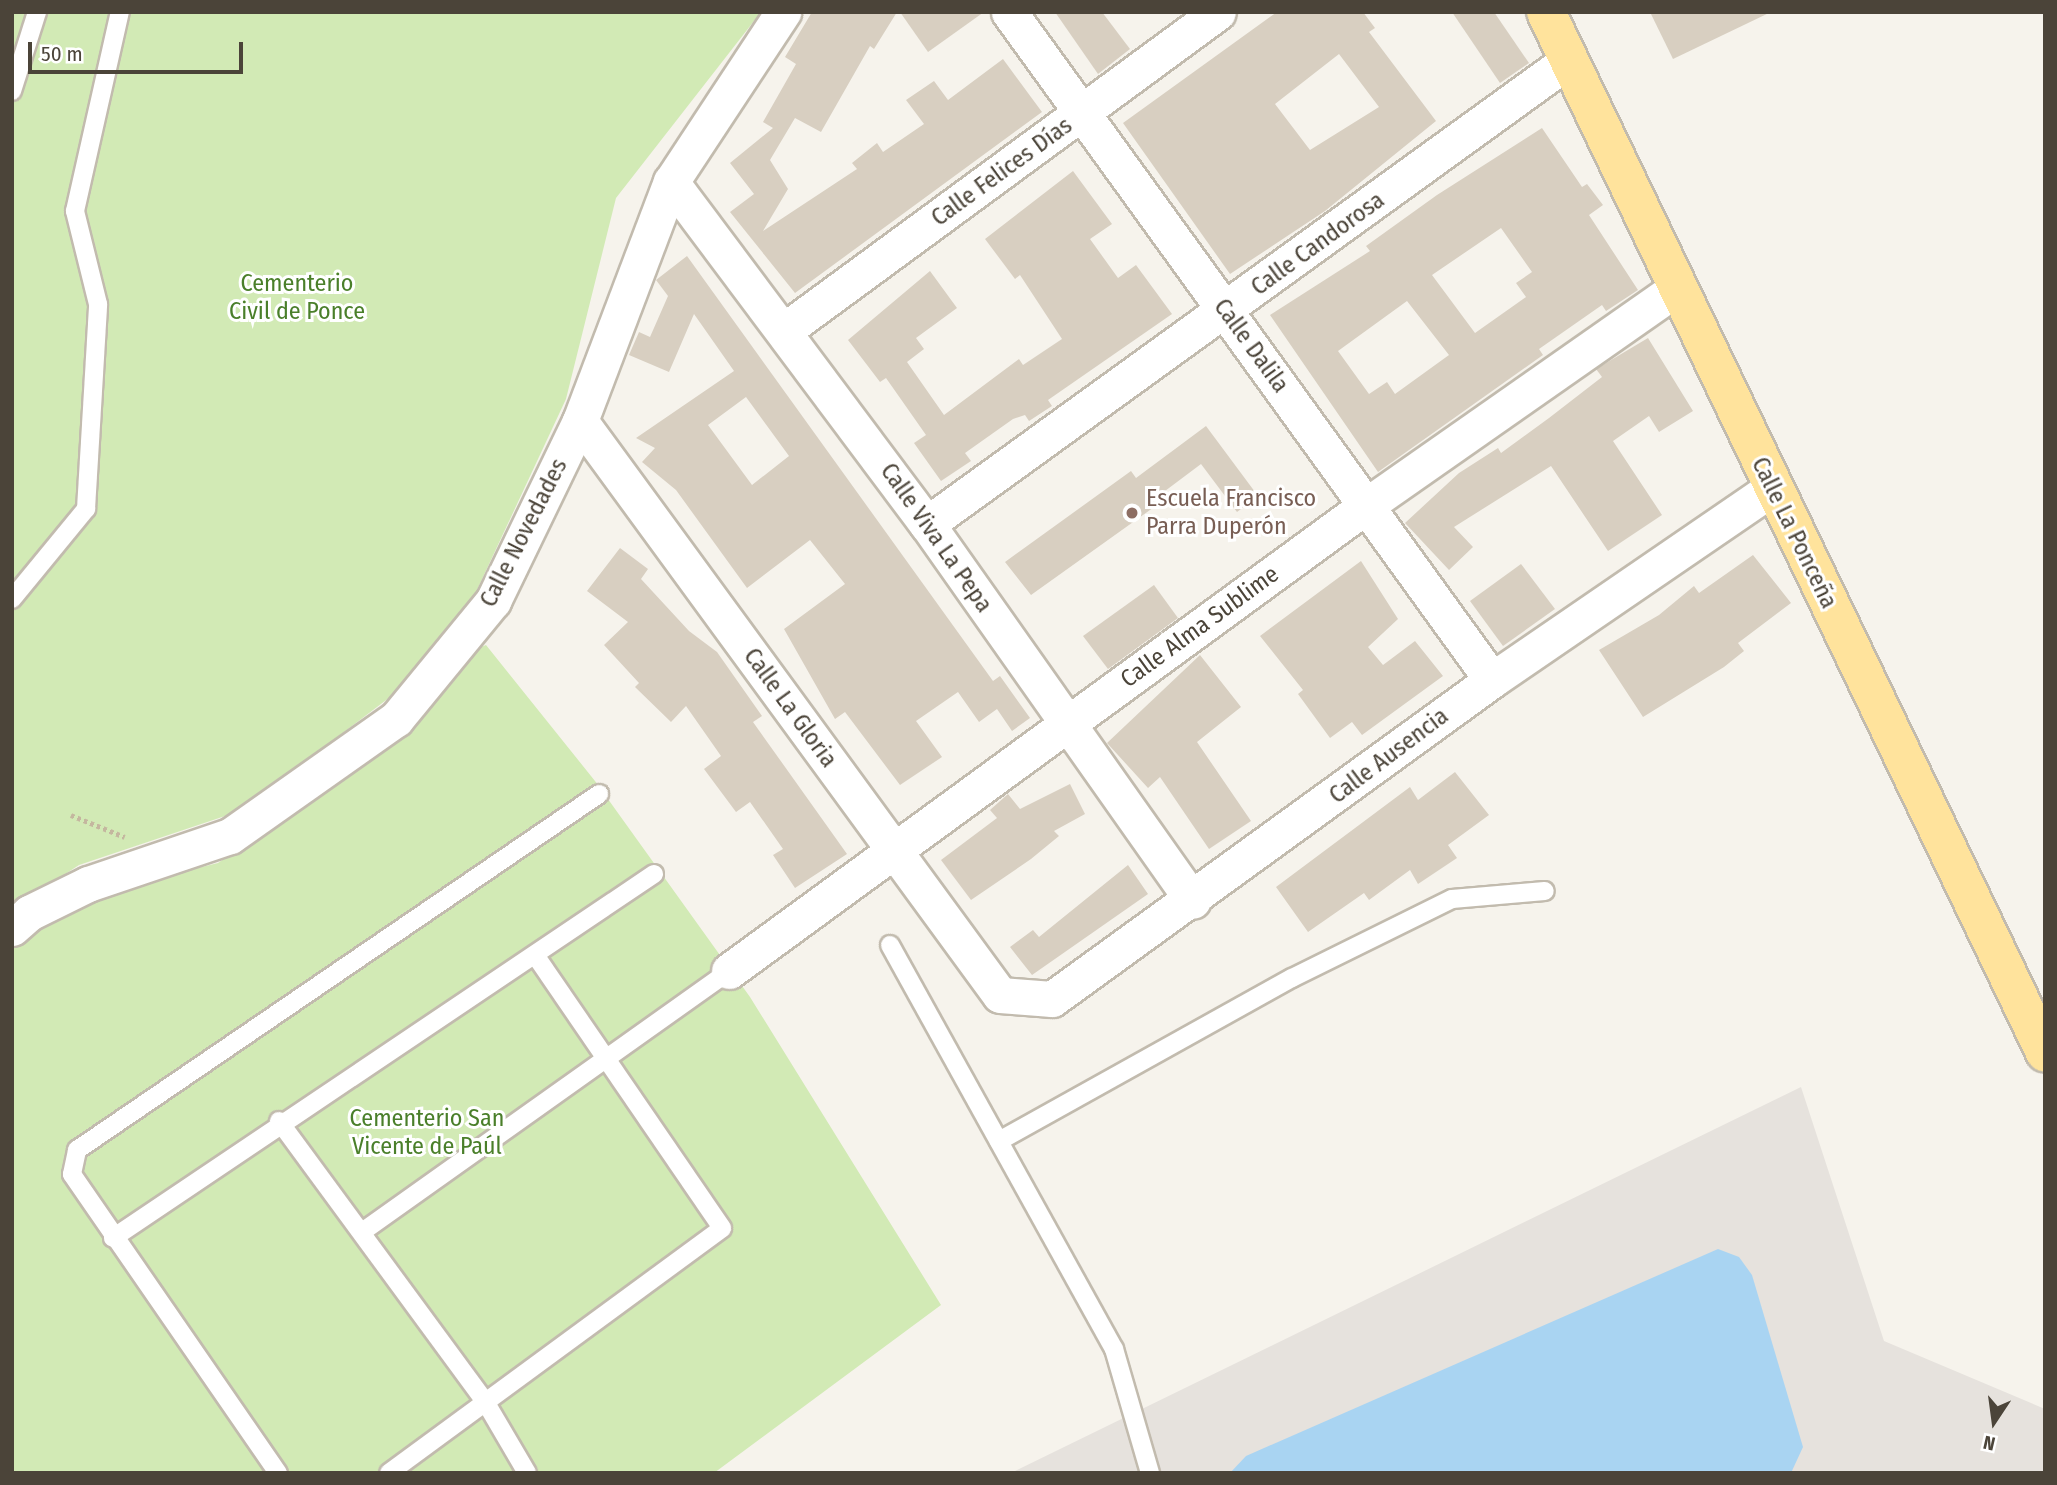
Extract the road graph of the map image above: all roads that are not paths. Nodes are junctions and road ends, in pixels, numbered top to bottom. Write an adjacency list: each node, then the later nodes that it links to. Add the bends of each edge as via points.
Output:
1 (37, 12): 8 (lane)
2 (120, 12): 18 (lane, via 75,211 98,303 86,509)
3 (783, 12): 10 (street, Calle Novedades)
4 (1009, 12): 9 (street, Calle Dalila)
5 (1218, 12): 9 (street, Calle Felices Días)
6 (1546, 12): 7 (main road, Calle La Ponceña)
7 (1569, 60): 11 (main road, Calle La Ponceña); 12 (street, Calle Candorosa)
8 (12, 91)
9 (1084, 112): 12 (street, Calle Dalila); 13 (street, Calle Felices Días)
10 (671, 182): 13 (street, Calle Viva La Pepa); 14 (street, Calle Novedades)
11 (1675, 289): 15 (main road, Calle La Ponceña); 16 (street, Calle Alma Sublime)
12 (1226, 311): 16 (street, Calle Dalila); 17 (street, Calle Candorosa)
13 (785, 330): 17 (street, Calle Viva La Pepa)
14 (580, 421): 22 (street, Calle La Gloria); 26 (street, Calle Novedades, via 493,601 396,719 230,836 88,884 29,912)
15 (1772, 488): 19 (street, Calle Ausencia); 31 (main road, Calle La Ponceña)
16 (1367, 505): 19 (street, Calle Dalila); 20 (street, Calle Alma Sublime)
17 (927, 524): 20 (street, Calle Viva La Pepa)
18 (12, 599)
19 (1492, 680): 25 (street, Calle Ausencia)
20 (1068, 724): 22 (street, Calle Alma Sublime); 25 (street, Calle Viva La Pepa)
21 (599, 794): 36 (lane, via 78,1150 72,1174)
22 (896, 852): 29 (street, Calle Alma Sublime); 30 (street, Calle La Gloria)
23 (654, 874): 28 (lane)
24 (1545, 891): 34 (lane, via 1451,899 1292,978)
25 (1193, 901): 30 (street, Calle Ausencia, via 1052,999)
26 (12, 928)
27 (890, 945): 34 (lane)
28 (537, 958): 32 (lane); 33 (lane)
29 (729, 971): 32 (lane)
30 (1000, 995)
31 (2045, 1052)
32 (610, 1060): 35 (lane); 37 (lane, via 722,1228)
33 (279, 1121): 35 (lane); 36 (lane)
34 (999, 1141): 41 (lane, via 1114,1349)
35 (362, 1232): 37 (lane)
36 (113, 1238): 38 (lane)
37 (486, 1403): 39 (lane); 40 (lane)
38 (278, 1473)
39 (389, 1473)
40 (527, 1473)
41 (1150, 1473)

